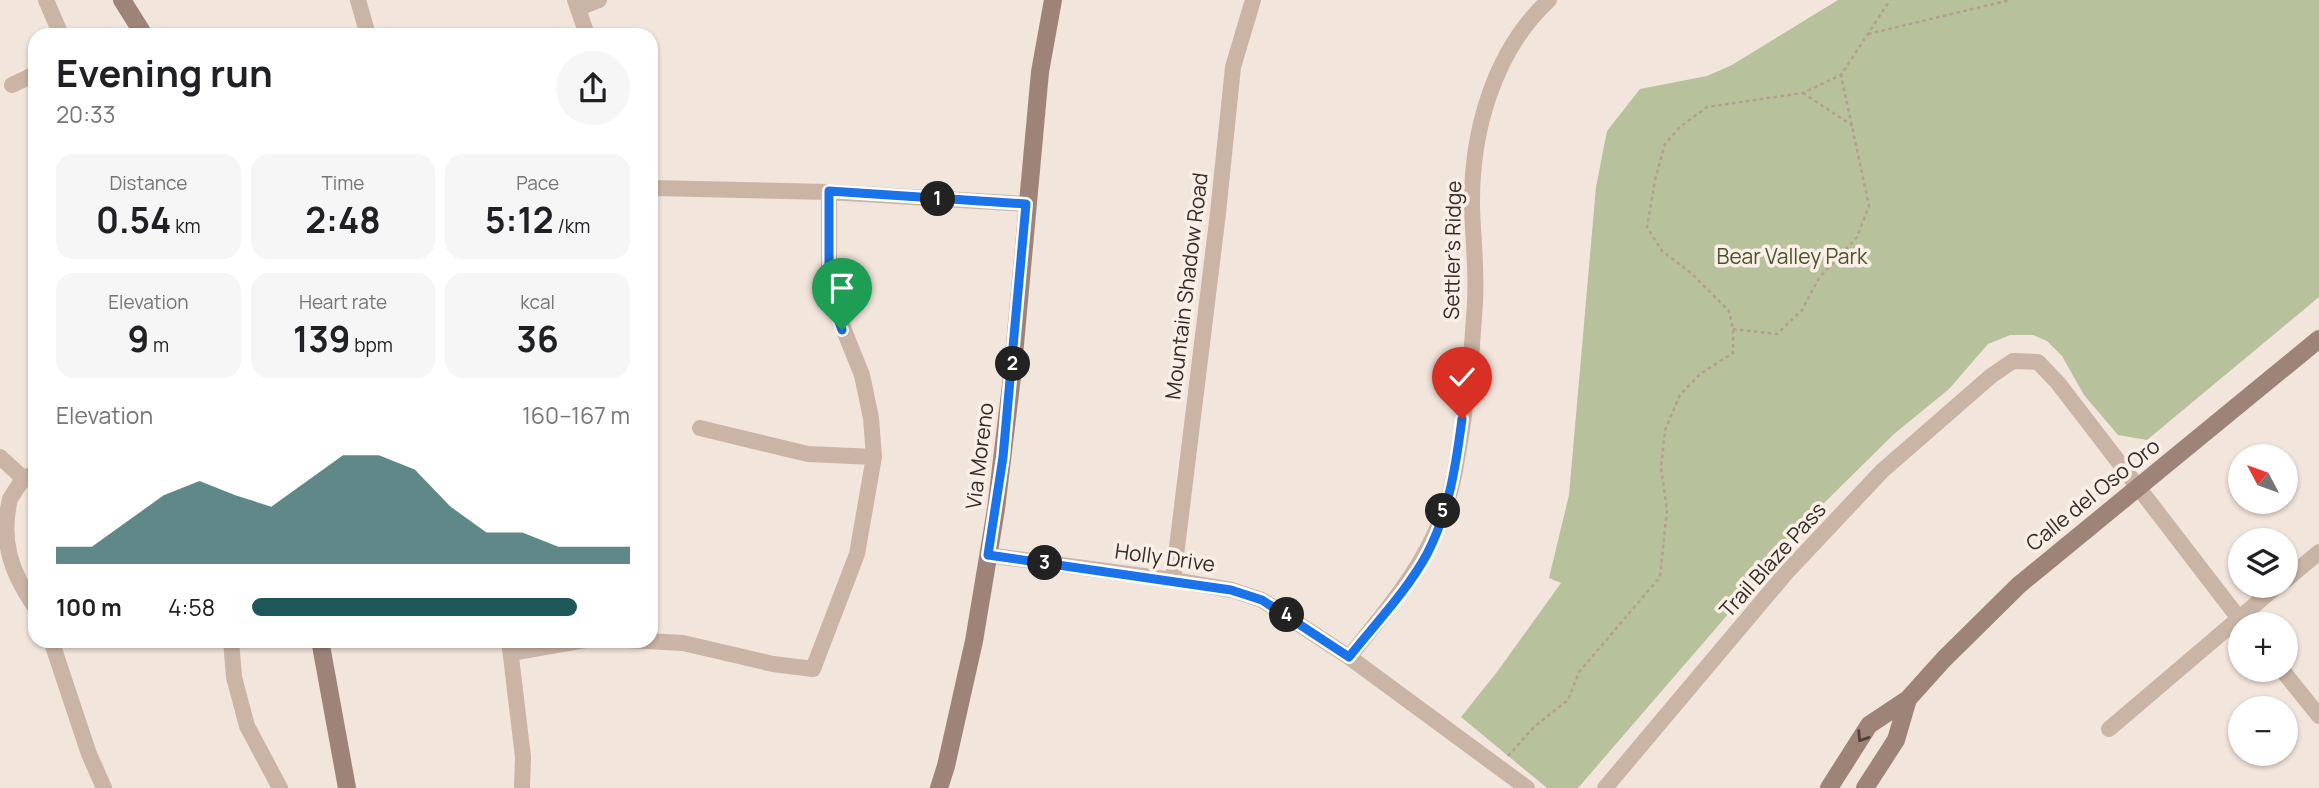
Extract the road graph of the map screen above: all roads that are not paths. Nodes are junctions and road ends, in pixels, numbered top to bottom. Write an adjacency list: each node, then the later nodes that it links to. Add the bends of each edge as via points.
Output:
1 (46, 0): 9 (street)
2 (122, 0): 10 (main road)
3 (358, 0): 11 (street)
4 (599, 0): 8 (street)
5 (1053, 0): 17 (main road, Via Moreno)
6 (1253, 0): 28 (street, Mountain Shadow Road, via 1233,67)
7 (1549, 0): 39 (street, Settler's Ridge, via 1520,31 1494,80 1476,155 1472,204 1476,300 1455,473 1427,554)
8 (576, 4): 12 (street)
9 (58, 28)
10 (140, 28)
11 (366, 28)
12 (585, 28)
13 (28, 78): 14 (street)
14 (12, 85)
15 (658, 188): 16 (street)
16 (829, 191): 17 (street); 21 (street, via 829,293 862,375)
17 (1026, 204): 26 (main road, Via Moreno, via 1006,431)
18 (2319, 339): 24 (main road, Calle del Oso Oro)
19 (700, 428): 21 (street, via 808,454)
20 (0, 457): 22 (street)
21 (874, 457): 34 (street, via 857,554 813,669)
22 (28, 474)
23 (28, 476): 29 (street, via 1,515 1,549)
24 (2138, 487): 31 (street, Trail Blaze Pass); 41 (main road, Calle del Oso Oro, via 2011,592); 50 (street, Trail Blaze Pass, via 2038,362 2013,361 1882,471 1786,573)
25 (2319, 552): 27 (street)
26 (988, 555): 28 (street, Holly Drive); 48 (main road, Via Moreno, via 974,641)
27 (2298, 570)
28 (1172, 580): 39 (street, Holly Drive, via 1262,600)
29 (28, 597)
30 (2265, 598): 32 (street)
31 (2233, 612)
32 (2251, 612)
33 (2228, 633): 43 (street)
34 (658, 642)
35 (54, 648): 44 (street)
36 (231, 648): 45 (street, via 247,726)
37 (321, 648): 46 (main road)
38 (510, 648): 47 (street, via 523,757)
39 (1349, 657): 49 (street, Holly Drive)
40 (2292, 682): 42 (street)
41 (1908, 699): 51 (main road, Calle del Oso Oro, one-way to 51, via 1869,725); 52 (main road, Calle del Oso Oro, via 1896,740)
42 (2319, 716)
43 (2109, 729)
44 (104, 788)
45 (280, 788)
46 (347, 788)
47 (522, 788)
48 (939, 788)
49 (1527, 788)
50 (1605, 788)
51 (1829, 788)
52 (1865, 788)

